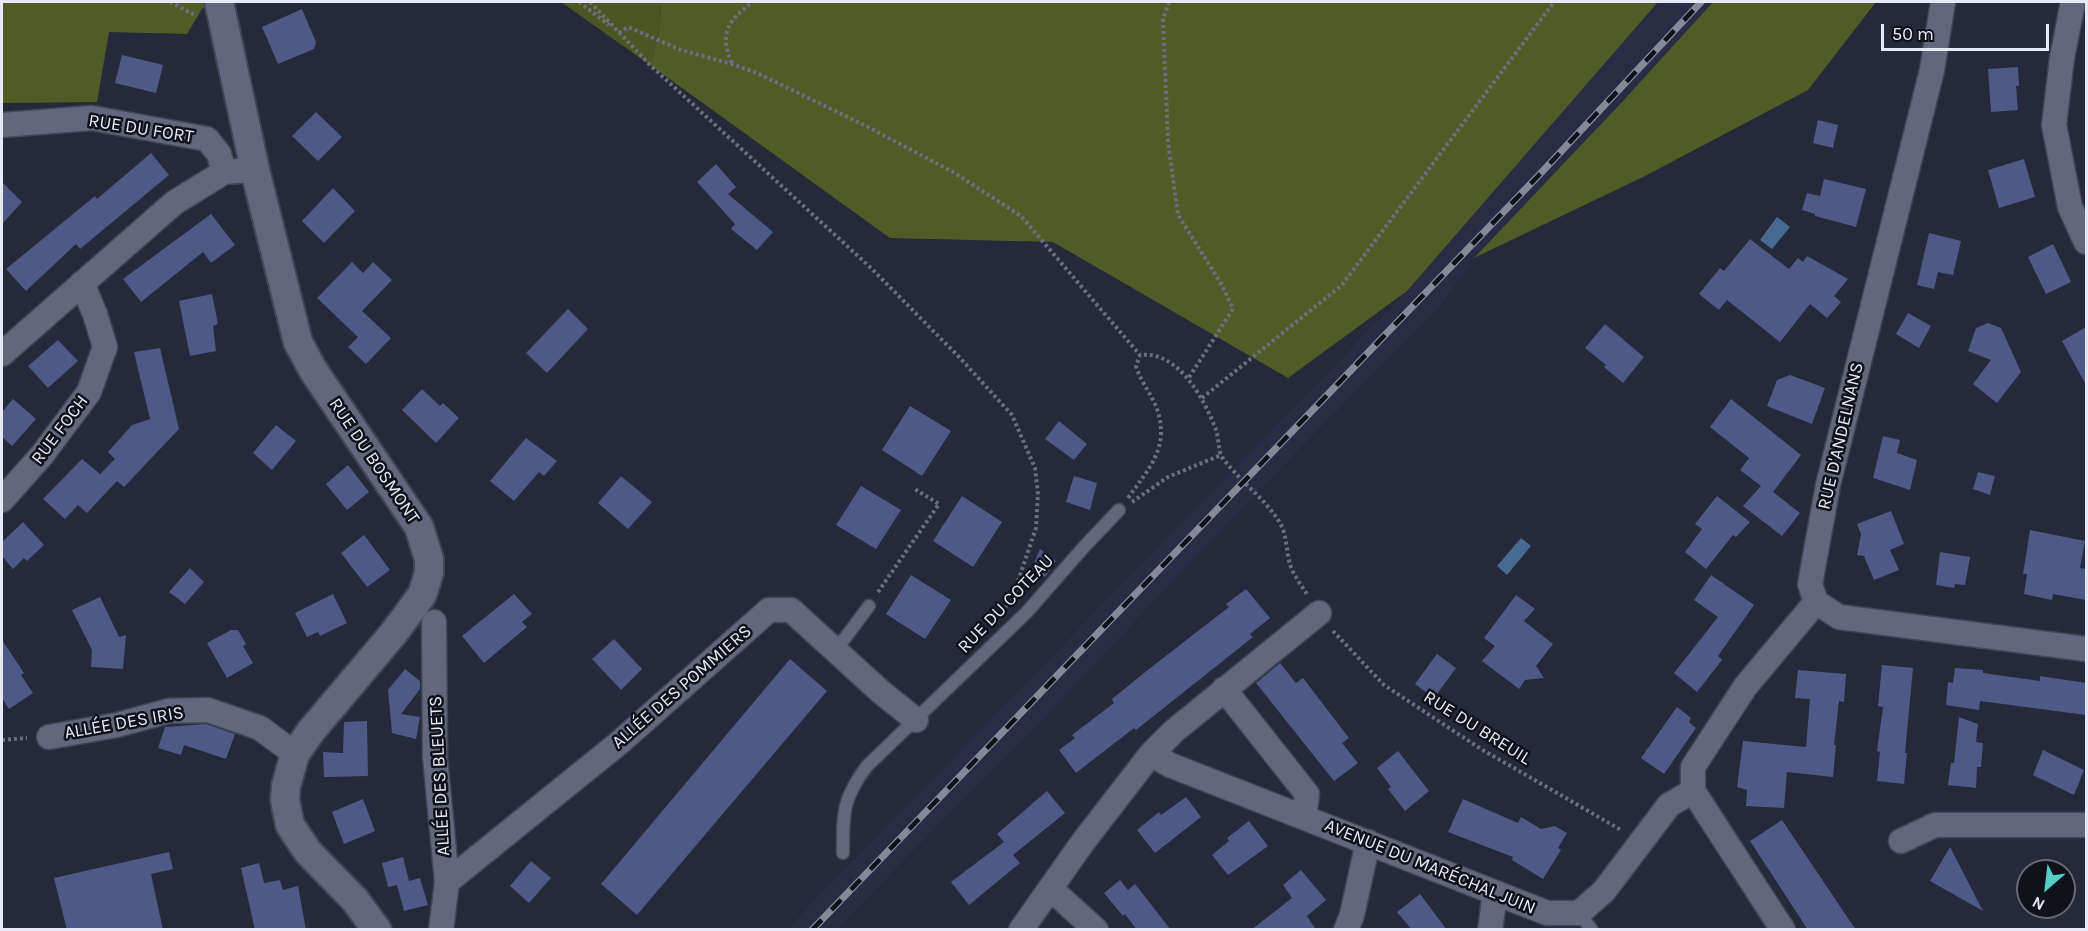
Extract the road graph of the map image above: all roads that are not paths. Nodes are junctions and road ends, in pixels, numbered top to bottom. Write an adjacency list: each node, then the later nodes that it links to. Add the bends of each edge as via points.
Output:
1 (219, 2): 5 (street, RUE DU BOSMONT)
2 (1943, 2): 12 (street, RUE D'ANDELNANS, via 1932,70 1828,484 1810,584)
3 (2073, 2): 7 (street, via 2054,125 2070,207)
4 (2, 125): 6 (street, RUE DU FORT, via 92,118 207,139 219,154)
5 (255, 170): 6 (street); 21 (street, RUE DU BOSMONT, via 298,342 420,527 429,559 422,595)
6 (224, 172): 8 (street, via 174,203)
7 (2086, 242)
8 (82, 284): 9 (street); 10 (street, RUE FOCH, via 105,347 89,392)
9 (2, 354)
10 (2, 500)
11 (1119, 510): 19 (lane, RUE DU COTEAU, via 1027,612)
12 (1816, 602): 17 (street, via 1839,617); 23 (street, via 1738,697 1693,767)
13 (869, 606): 16 (lane)
14 (1319, 614): 18 (street)
15 (434, 622): 29 (street, ALLÉE DES BLEUETS, via 435,757)
16 (836, 650): 19 (street, ALLÉE DES POMMIERS); 29 (street, ALLÉE DES POMMIERS, via 790,609 769,610 619,743)
17 (2086, 650)
18 (1224, 689): 22 (street); 24 (street, via 1306,794)
19 (916, 720): 28 (lane, RUE DU COTEAU, via 856,781 844,808)
20 (49, 737): 21 (street, ALLÉE DES IRIS, via 168,711 208,710 260,728)
21 (295, 754): 33 (street, RUE DU BOSMONT, via 285,793 290,825 308,852 355,900)
22 (1151, 754): 24 (street, AVENUE DU MARÉCHAL JUIN); 30 (street)
23 (1693, 791): 32 (street, AVENUE DU MARÉCHAL JUIN, via 1669,805); 39 (street)
24 (1304, 817): 27 (street, AVENUE DU MARÉCHAL JUIN)
25 (2086, 825): 26 (street, via 1935,825)
26 (1901, 841)
27 (1368, 842): 31 (street, AVENUE DU MARÉCHAL JUIN); 37 (street)
28 (843, 853)
29 (447, 882): 34 (street, ALLÉE DES BLEUETS)
30 (1051, 889): 35 (street); 36 (street)
31 (1495, 893): 32 (street, AVENUE DU MARÉCHAL JUIN, via 1547,913); 38 (street)
32 (1585, 921)
33 (377, 930)
34 (441, 930)
35 (1022, 930)
36 (1096, 930)
37 (1346, 930)
38 (1491, 930)
39 (1783, 930)

